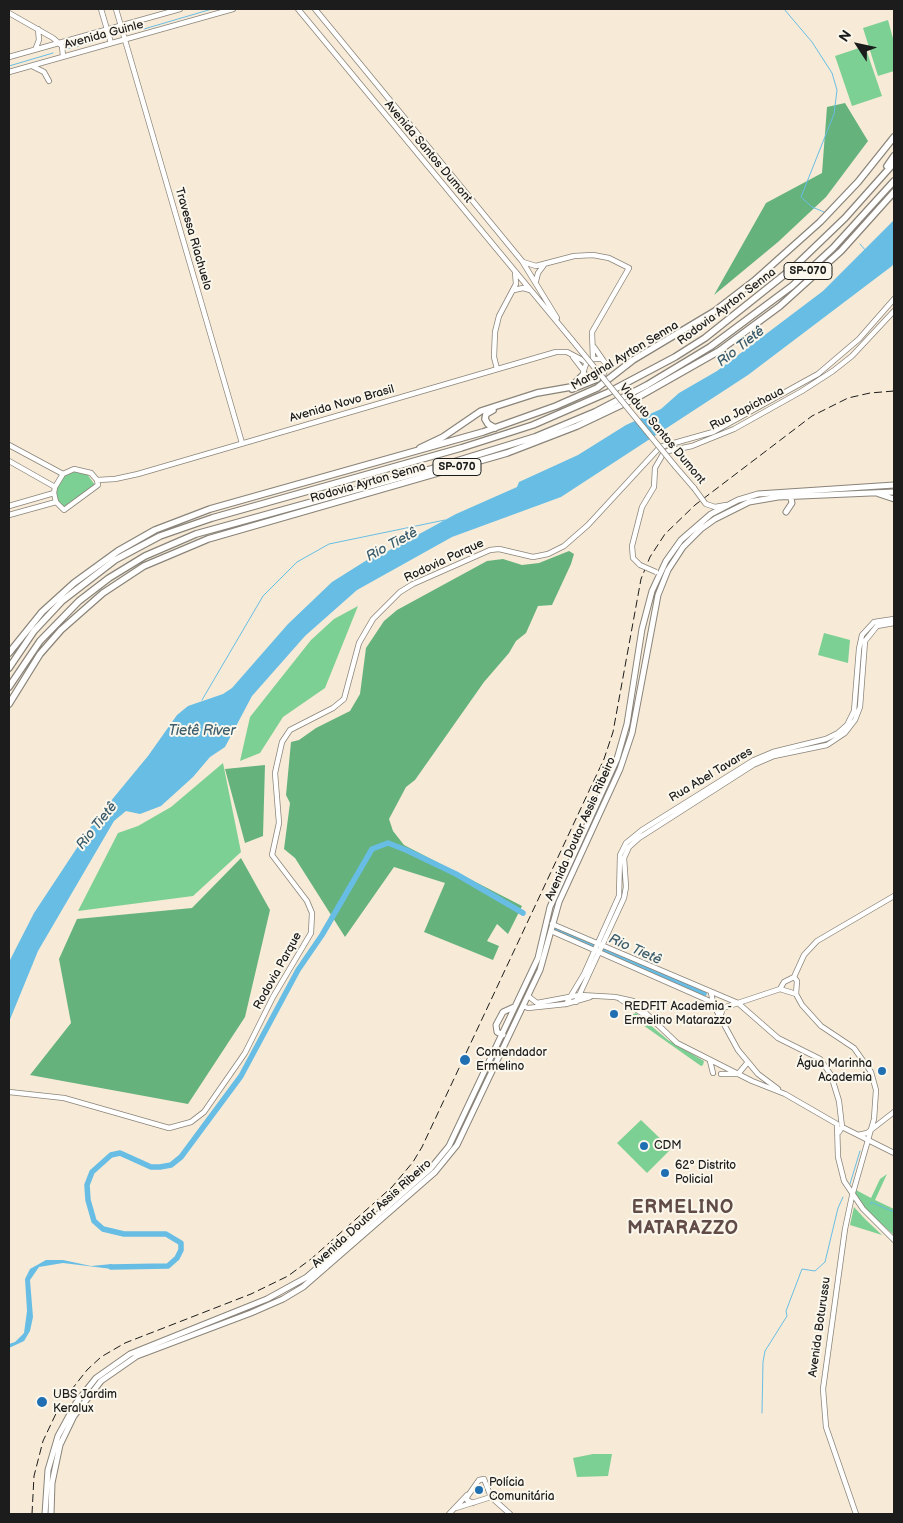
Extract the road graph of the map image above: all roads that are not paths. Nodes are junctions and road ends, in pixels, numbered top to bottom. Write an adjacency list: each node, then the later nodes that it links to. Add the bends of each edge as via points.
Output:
1 (101, 9): 11 (street)
2 (116, 9): 9 (street, Travessa Riachuelo)
3 (180, 9): 9 (street, Avenida Guinle)
4 (231, 9): 7 (street, Avenida Guinle)
5 (298, 9): 31 (street, Avenida Santos Dumont)
6 (315, 9): 29 (street, Avenida Santos Dumont)
7 (220, 11): 12 (street, Avenida Guinle)
8 (9, 13): 10 (street)
9 (120, 25): 11 (street, Avenida Guinle); 12 (street, Travessa Riachuelo)
10 (38, 29): 14 (street); 15 (street, via 39,40)
11 (107, 29): 13 (street); 14 (street, Avenida Guinle)
12 (125, 40): 13 (street, Avenida Guinle); 47 (street, Travessa Riachuelo)
13 (111, 43): 16 (street, Avenida Guinle)
14 (60, 44): 15 (street, Avenida Guinle); 16 (street)
15 (35, 50): 17 (street, Avenida Guinle)
16 (63, 56): 18 (street, Avenida Guinle)
17 (9, 57)
18 (31, 66): 19 (street, Avenida Guinle); 20 (street, via 41,69)
19 (9, 72)
20 (48, 81)
21 (894, 136): 46 (highway, Marginal Ayrton Senna, via 858,182 820,222 715,311 633,360 592,390)
22 (894, 156): 25 (highway)
23 (894, 162): 25 (highway, Rodovia Ayrton Senna / SP-070)
24 (894, 181): 28 (highway, Rodovia Ayrton Senna / SP-070)
25 (876, 185): 52 (highway, Rodovia Ayrton Senna / SP-070, via 784,277 675,357 609,392 533,425)
26 (894, 192): 27 (highway, Rodovia Ayrton Senna / SP-070)
27 (876, 213): 28 (highway, via 868,216 839,246); 81 (highway, Rodovia Ayrton Senna / SP-070, via 815,277 780,306 719,350 638,398 507,453 208,540 144,566 103,593 60,630 40,654)
28 (833, 248): 80 (highway, Rodovia Ayrton Senna / SP-070, via 744,324 676,368 595,412 491,451 196,534 145,556 94,589 62,618 36,646)
29 (522, 261): 30 (street, via 533,266); 32 (street, Avenida Santos Dumont)
30 (544, 265): 32 (street); 38 (street, via 574,256 593,255 609,258 629,268 594,328 591,336)
31 (515, 271): 33 (street); 34 (street, Avenida Santos Dumont)
32 (536, 281): 36 (street, Avenida Santos Dumont)
33 (514, 290): 34 (street, via 523,288); 43 (street, via 497,324 494,343)
34 (533, 292): 36 (street, Avenida Santos Dumont)
35 (894, 300): 111 (street, Rodovia Parque, via 859,339 818,374 712,432 660,447 584,530 564,546 533,557 490,550 413,584 400,592 373,619 358,643 344,699 290,730 282,742 275,773 279,823 272,855 307,901 312,914 311,933 245,1053 204,1112 183,1126 161,1127 64,1098)
36 (547, 307): 66 (street, Viaduto Santos Dumont, bridge)
37 (894, 311): 73 (street, Rua Japichaua, bridge, via 852,356 808,388 734,430 663,454 655,468 655,484 642,507 632,546 633,558)
38 (593, 346): 40 (street); 41 (street)
39 (573, 356): 42 (street, Avenida Novo Brasil); 43 (street, Avenida Novo Brasil, via 568,352 556,352); 44 (street)
40 (593, 359): 41 (street); 42 (street)
41 (603, 360): 45 (street, via 605,370)
42 (588, 363): 44 (street)
43 (497, 369): 47 (street, Avenida Novo Brasil)
44 (584, 372): 45 (street, via 588,378); 49 (highway, via 571,387 537,393 481,411 443,437)
45 (597, 379): 46 (highway, via 578,388 535,396 491,410 486,414 486,422)
46 (495, 428): 49 (highway, Marginal Ayrton Senna)
47 (242, 443): 54 (street, Avenida Novo Brasil)
48 (9, 445): 51 (street)
49 (409, 453): 62 (highway, Marginal Ayrton Senna)
50 (9, 461): 56 (street)
51 (63, 474): 53 (street, via 69,470 81,470 91,473); 56 (street)
52 (364, 475): 62 (highway); 79 (highway, Rodovia Ayrton Senna / SP-070, via 212,518 142,545 98,572 62,601 34,632)
53 (97, 480): 54 (street, Avenida Novo Brasil); 57 (street)
54 (116, 480): 57 (street, Avenida Novo Brasil)
55 (894, 485): 58 (main road, Avenida Doutor Assis Ribeiro)
56 (55, 487): 61 (street)
57 (96, 488): 65 (street, via 67,510)
58 (789, 490): 63 (main road); 67 (main road, Avenida Doutor Assis Ribeiro, via 758,494)
59 (874, 492): 60 (main road, Avenida Doutor Assis Ribeiro); 63 (main road, Avenida Doutor Assis Ribeiro); 64 (main road)
60 (894, 492)
61 (54, 493): 65 (street); 68 (street)
62 (268, 494): 78 (highway, via 185,518 118,551 84,574 53,602)
63 (791, 497): 69 (main road, via 792,503); 72 (main road, Avenida Doutor Assis Ribeiro, via 749,502)
64 (894, 499)
65 (56, 502): 71 (street)
66 (706, 503): 67 (street, via 716,507); 70 (street, Viaduto Santos Dumont)
67 (730, 504): 70 (main road, Avenida Doutor Assis Ribeiro)
68 (9, 506)
69 (786, 512)
70 (711, 514): 72 (street, Viaduto Santos Dumont); 73 (main road, Avenida Doutor Assis Ribeiro, via 681,540)
71 (9, 515)
72 (715, 519): 76 (main road, Avenida Doutor Assis Ribeiro, via 690,539 674,560 662,581)
73 (657, 573): 74 (main road, Avenida Doutor Assis Ribeiro)
74 (646, 611): 76 (main road); 83 (main road, Avenida Doutor Assis Ribeiro, via 627,724 617,759 554,896)
75 (894, 619): 86 (street, Rua Abel Tavares, via 874,622 862,635 854,711 847,725 838,733 754,760 630,840 620,855 619,896)
76 (652, 622): 84 (main road, Avenida Doutor Assis Ribeiro, via 626,752)
77 (894, 623): 86 (street, Rua Abel Tavares, via 877,626 865,640 860,707 845,734 827,745 774,756 753,765 632,843 624,858 624,898)
78 (9, 653)
79 (9, 668)
80 (9, 687)
81 (9, 704)
82 (894, 896): 87 (street, via 817,941 804,955)
83 (546, 923): 84 (main road); 91 (main road, Avenida Doutor Assis Ribeiro, via 538,958)
84 (552, 924): 85 (main road, Avenida Doutor Assis Ribeiro); 86 (street)
85 (551, 931): 86 (street); 94 (main road, Avenida Doutor Assis Ribeiro, via 546,954)
86 (599, 948): 88 (street, Rua Abel Tavares); 90 (street); 98 (street)
87 (794, 976): 89 (street); 92 (street)
88 (584, 980): 93 (street, Rua Abel Tavares); 95 (street, Rua Abel Tavares)
89 (780, 989): 92 (street); 99 (street)
90 (711, 993): 98 (street); 99 (street)
91 (520, 994): 101 (main road); 102 (main road, Avenida Doutor Assis Ribeiro)
92 (796, 994): 117 (street, Avenida Boturussu, via 813,1019 849,1044 866,1064 875,1083 876,1108)
93 (580, 995): 95 (street); 96 (street); 97 (street, Rua Abel Tavares)
94 (528, 996): 95 (street, via 540,1003); 101 (main road, Avenida Doutor Assis Ribeiro)
95 (569, 997): 100 (street, Rua Abel Tavares)
96 (591, 997): 97 (street); 106 (street, via 619,998 649,1017 677,1043)
97 (576, 1002): 100 (street)
98 (712, 1002): 103 (street)
99 (738, 1003): 103 (street, via 721,1010); 114 (street, via 778,1038 820,1059 831,1075)
100 (566, 1004): 101 (street)
101 (523, 1006): 105 (main road, Avenida Doutor Assis Ribeiro)
102 (514, 1007): 104 (main road, Avenida Doutor Assis Ribeiro); 104 (main road, via 504,1011 497,1022 497,1030)
103 (720, 1018): 107 (street)
104 (502, 1035): 105 (main road); 124 (main road, Avenida Doutor Assis Ribeiro, via 454,1136 431,1168 307,1276)
105 (508, 1037): 124 (main road, Avenida Doutor Assis Ribeiro, via 457,1145 435,1172 310,1281)
106 (710, 1061): 108 (street); 110 (street)
107 (748, 1062): 110 (street); 112 (street, via 758,1074)
108 (713, 1073)
109 (721, 1074): 110 (street)
110 (738, 1074): 112 (street)
111 (9, 1092)
112 (785, 1094): 115 (street)
113 (894, 1112): 117 (street)
114 (842, 1120): 115 (street); 116 (street)
115 (837, 1124): 118 (street)
116 (842, 1127): 118 (street); 119 (street)
117 (869, 1131): 119 (street); 120 (street, Avenida Boturussu)
118 (838, 1132): 122 (street, via 840,1167)
119 (857, 1135): 120 (street)
120 (868, 1140): 121 (street); 122 (street, Avenida Boturussu)
121 (894, 1153)
122 (852, 1196): 123 (street); 133 (street, Avenida Boturussu, via 832,1311 823,1398 826,1426)
123 (894, 1240)
124 (269, 1302): 129 (main road, Avenida Doutor Assis Ribeiro, via 136,1351 96,1378 76,1403 58,1436 48,1470); 130 (main road, Avenida Doutor Assis Ribeiro, via 137,1356 101,1381 74,1416 60,1445 52,1483)
125 (470, 1490): 126 (street, via 484,1479); 127 (street, via 467,1499); 128 (street)
126 (491, 1497): 127 (street); 132 (street)
127 (473, 1503): 128 (street)
128 (451, 1512): 131 (street)
129 (45, 1514)
130 (51, 1514)
131 (458, 1514)
132 (510, 1514)
133 (856, 1514)

